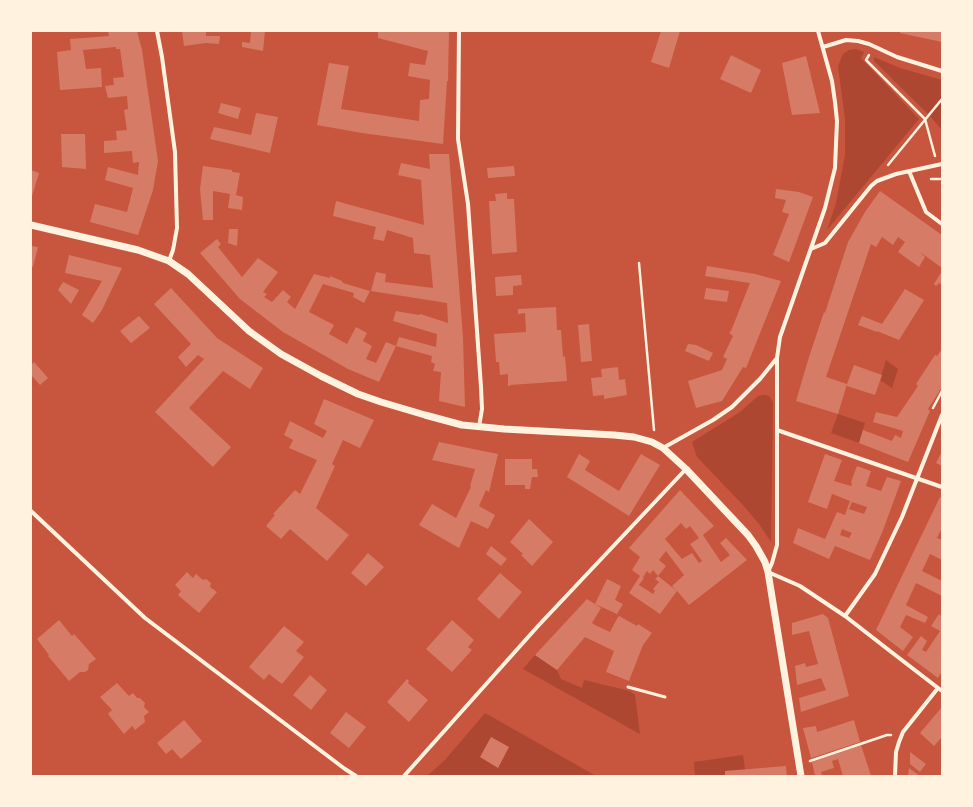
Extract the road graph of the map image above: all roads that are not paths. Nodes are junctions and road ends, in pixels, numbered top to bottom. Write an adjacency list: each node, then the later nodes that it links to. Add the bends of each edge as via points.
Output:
1 (157, 31): 11 (street, via 175,152 177,228)
2 (459, 31): 14 (street, via 458,139 468,204 481,380)
3 (818, 31): 4 (street)
4 (823, 47): 5 (street, via 846,40 858,41); 10 (street, via 832,81 837,143 831,189)
5 (942, 71)
6 (940, 164): 7 (street)
7 (909, 172): 8 (street, via 926,212); 10 (street, via 888,177 874,184 825,243)
8 (942, 224)
9 (31, 225): 11 (street, via 138,250)
10 (811, 250): 12 (street, via 784,325)
11 (170, 261): 14 (street, via 188,274 249,331 308,370 381,402 448,422)
12 (777, 358): 15 (street); 16 (street, via 760,380 732,407)
13 (942, 415): 18 (street)
14 (479, 427): 16 (street, via 634,437)
15 (777, 430): 18 (street); 21 (street, via 777,545)
16 (663, 448): 17 (street)
17 (686, 469): 21 (street, via 748,535); 27 (street, via 536,628)
18 (917, 478): 19 (street); 22 (street, via 875,574)
19 (942, 487)
20 (31, 511): 26 (street, via 145,618)
21 (768, 572): 22 (street, via 800,586); 28 (street)
22 (845, 616): 24 (street)
23 (628, 687): 25 (lane)
24 (940, 690): 29 (street, via 904,732 896,752)
25 (665, 697)
26 (356, 776)
27 (404, 776)
28 (801, 776)
29 (895, 776)

